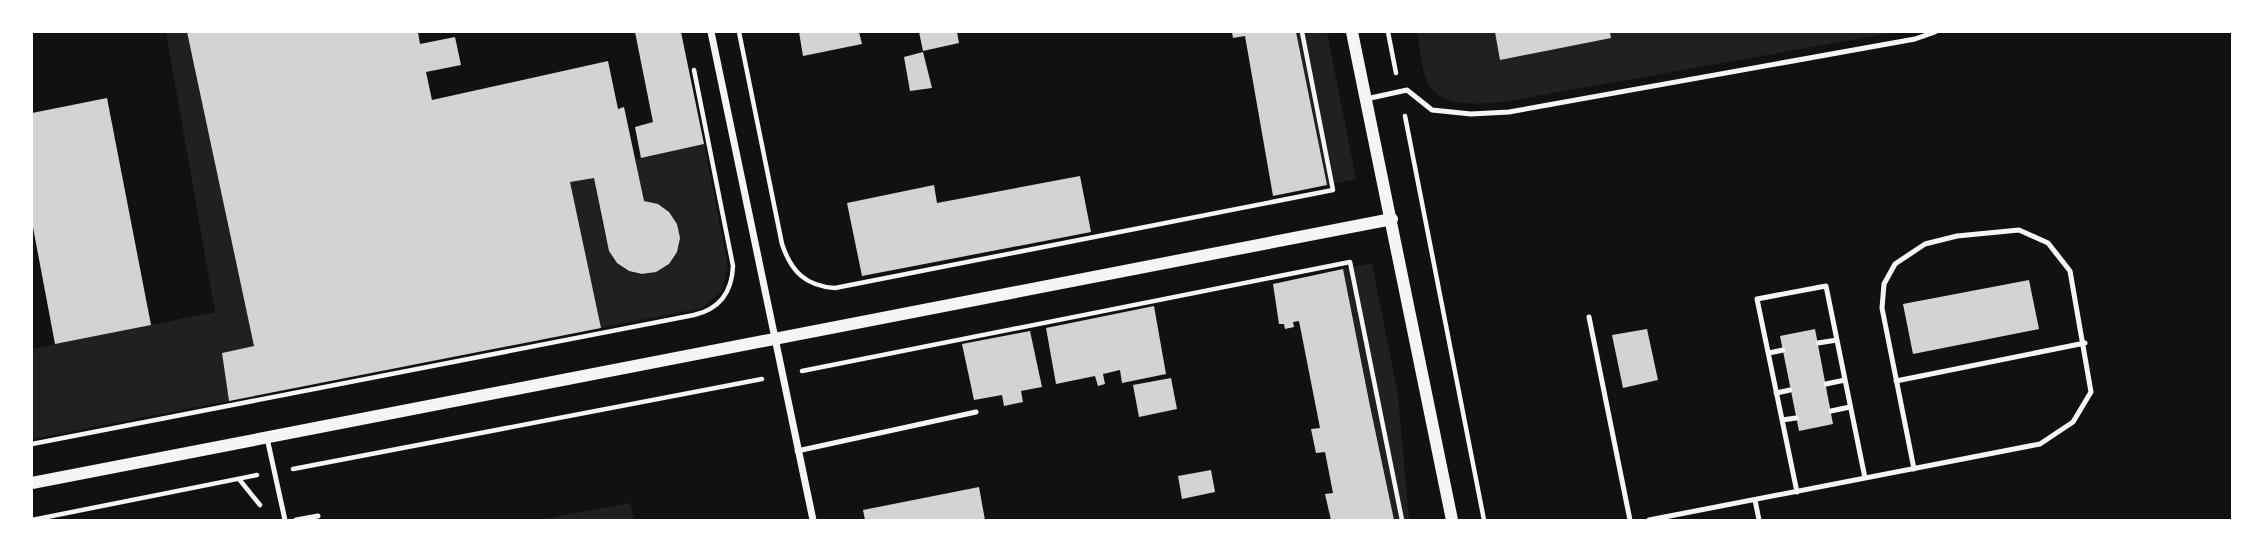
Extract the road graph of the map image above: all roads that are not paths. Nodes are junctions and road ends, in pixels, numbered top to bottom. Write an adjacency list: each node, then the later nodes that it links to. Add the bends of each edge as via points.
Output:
1 (711, 32): 7 (street)
2 (1352, 32): 4 (street)
3 (1935, 32): 4 (lane, via 1509,112 1432,110 1407,90)
4 (1365, 99): 5 (street)
5 (1392, 219): 7 (street); 34 (street)
6 (1589, 317): 35 (lane)
7 (773, 340): 23 (street); 24 (street)
8 (1837, 340): 9 (lane); 12 (lane, via 1826,286 1757,299); 13 (lane)
9 (1818, 343)
10 (2085, 343): 14 (lane); 14 (lane, via 2070,271 2048,243 2020,230 1957,236 1925,244 1895,264 1884,284 1882,308); 25 (lane, via 2091,392 2073,422 2040,444)
11 (1783, 350): 12 (lane)
12 (1769, 354): 17 (lane)
13 (1845, 380): 15 (lane); 18 (lane)
14 (1896, 380): 25 (lane)
15 (1826, 384)
16 (1790, 390): 17 (lane)
17 (1776, 393): 22 (lane)
18 (1850, 407): 19 (lane); 26 (lane)
19 (1831, 411)
20 (976, 412): 24 (lane)
21 (1796, 418): 22 (lane)
22 (1782, 420): 28 (lane)
23 (267, 438): 27 (street); 31 (lane)
24 (797, 451): 33 (street)
25 (1914, 469): 26 (lane)
26 (1865, 478): 28 (lane)
27 (32, 484)
28 (1797, 492): 29 (lane)
29 (1755, 500): 36 (lane); 37 (lane)
30 (318, 516): 32 (lane)
31 (285, 520)
32 (296, 520)
33 (813, 520)
34 (1452, 520)
35 (1630, 520)
36 (1649, 520)
37 (1759, 520)

